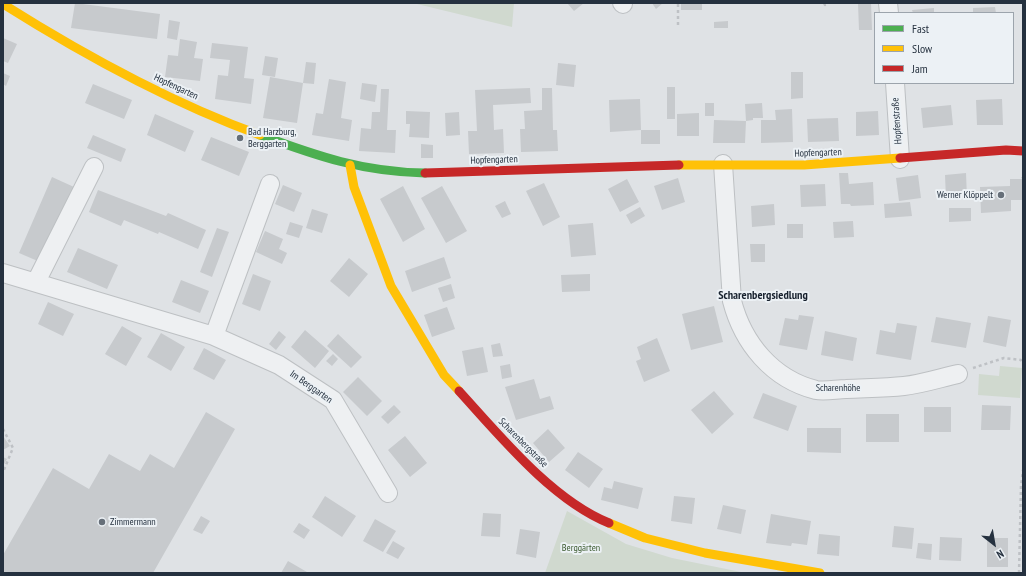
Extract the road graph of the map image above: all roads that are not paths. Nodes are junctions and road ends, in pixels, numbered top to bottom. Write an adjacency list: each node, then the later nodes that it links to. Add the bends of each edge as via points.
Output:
1 (3, 4): 6 (street, Hopfengarten, via 86,56 181,102 248,131)
2 (894, 84): 4 (street, Hopfenstraße)
3 (1023, 151): 4 (street, Hopfengarten, via 1006,150)
4 (900, 159): 5 (street, Hopfengarten, via 804,165)
5 (723, 164): 6 (street, Hopfengarten, via 423,173); 12 (street, Scharenhöhe, via 732,301 746,337 758,354 774,369 792,381 817,390 905,386)
6 (350, 165): 14 (street, Scharenbergstraße, via 354,187 391,286 444,375 517,455 566,498 606,522 645,538 705,553)
7 (94, 168): 10 (street)
8 (270, 184): 11 (street)
9 (3, 273): 10 (street, Im Berggarten)
10 (36, 282): 11 (street, Im Berggarten)
11 (214, 336): 13 (street, Im Berggarten, via 279,365 333,400)
12 (958, 374)
13 (388, 493)
14 (820, 573)

